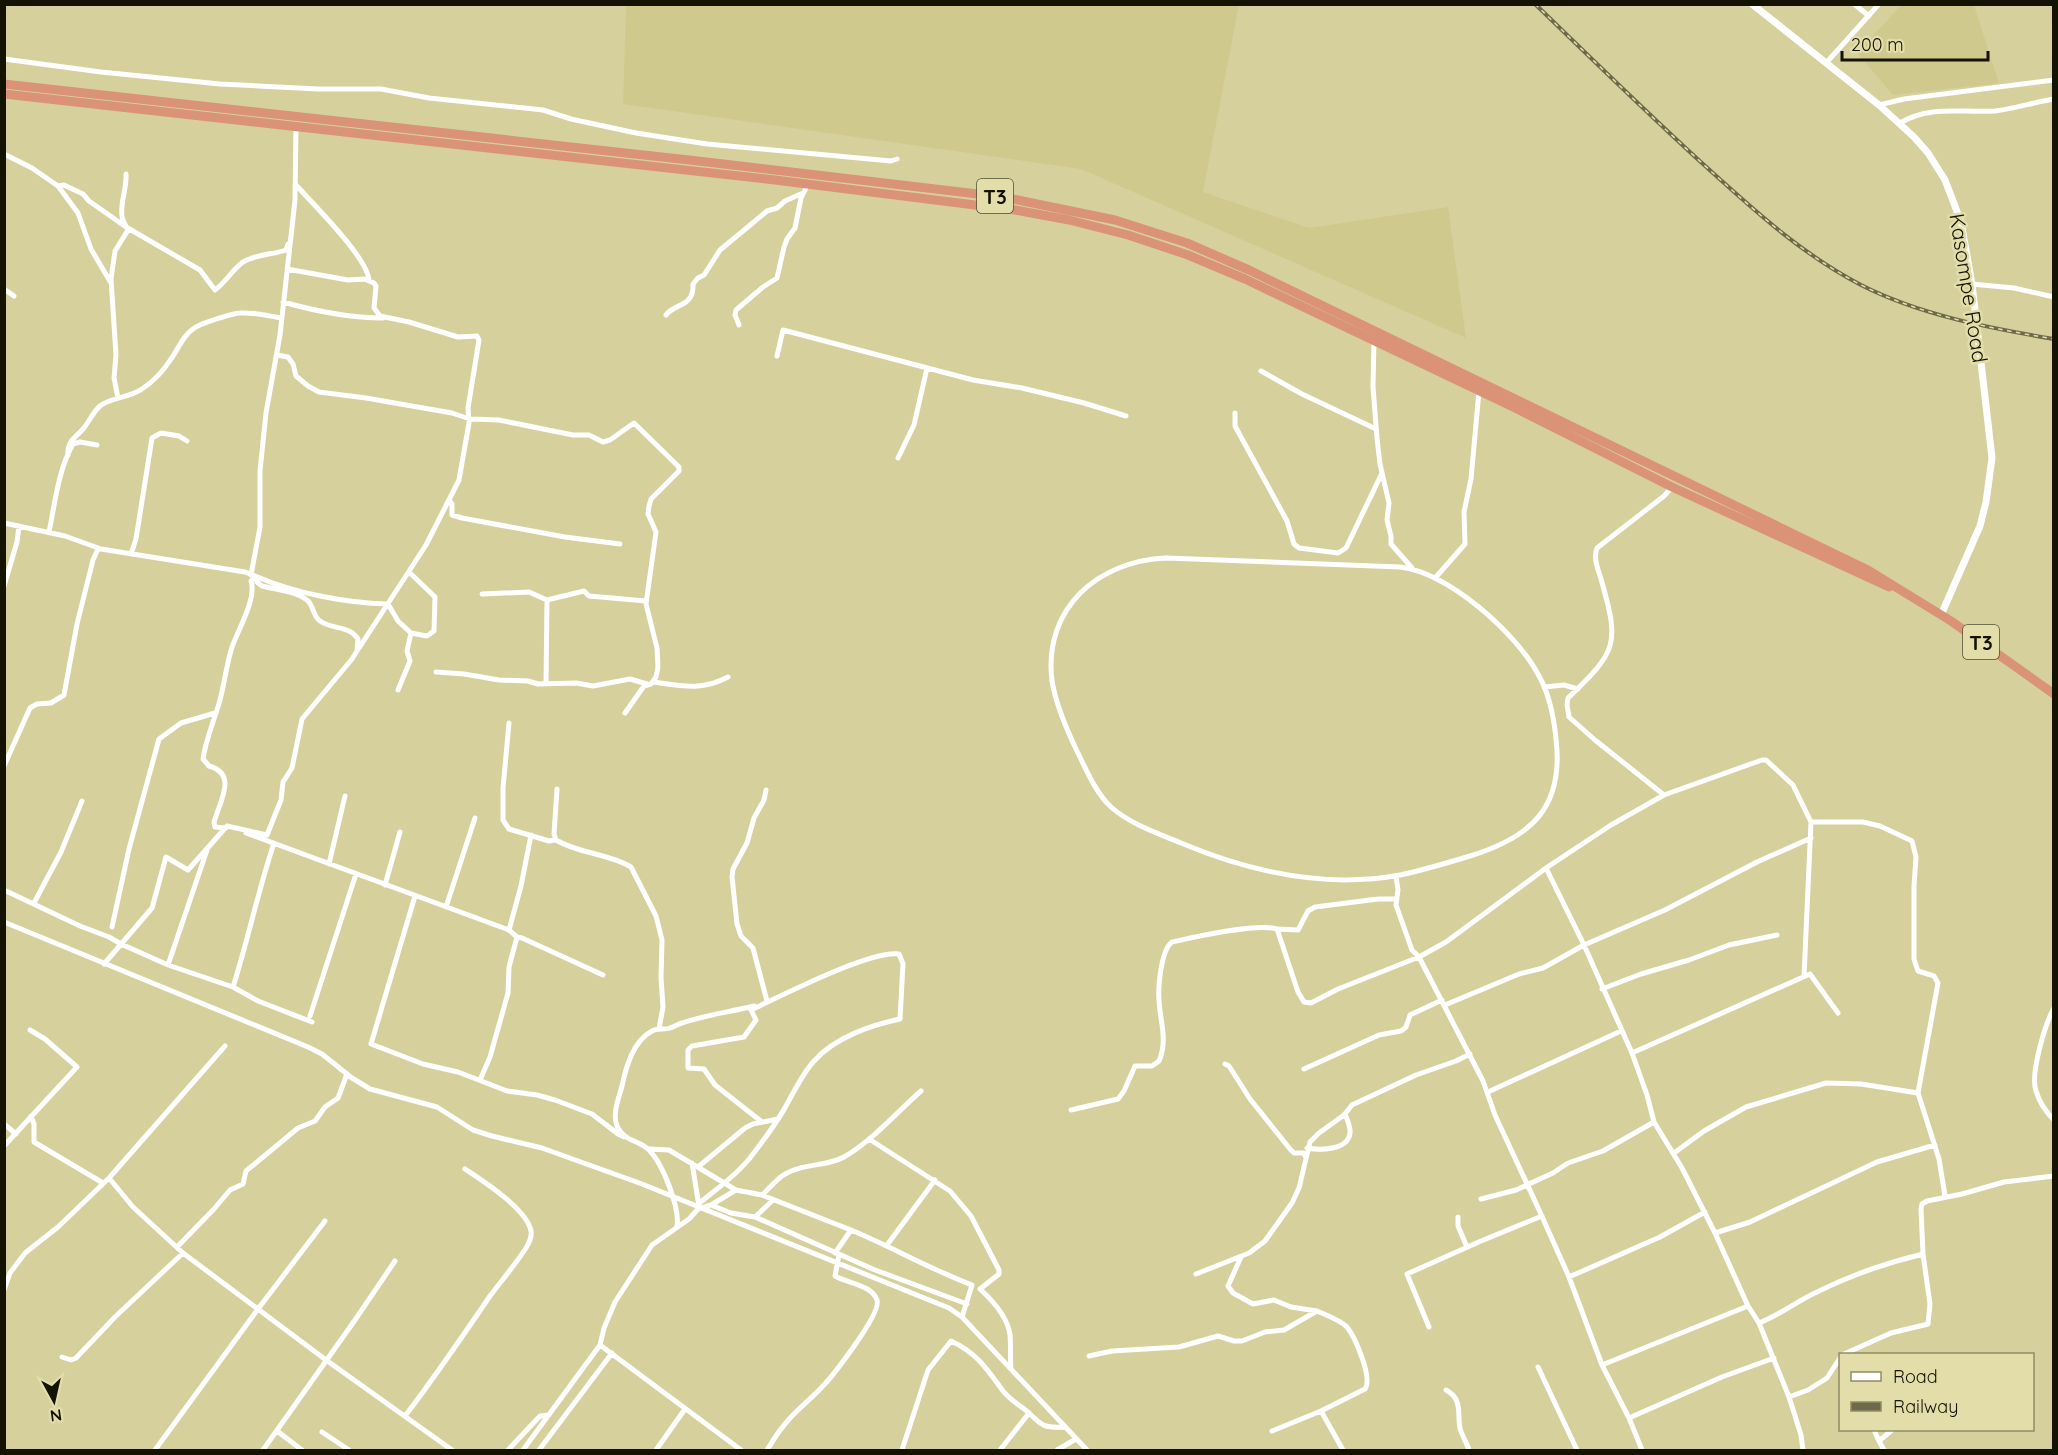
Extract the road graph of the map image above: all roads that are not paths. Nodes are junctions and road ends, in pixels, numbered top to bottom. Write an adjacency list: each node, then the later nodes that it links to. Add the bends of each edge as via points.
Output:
1 (1752, 4): 6 (street, Kasompe Road)
2 (1854, 4): 4 (street)
3 (1879, 4): 4 (street)
4 (1869, 16): 6 (street)
5 (4, 59): 15 (street, via 220,84 381,89 543,110 636,134 707,144)
6 (1827, 62): 11 (street, Kasompe Road)
7 (2054, 80): 11 (street, via 1914,97)
8 (4, 84): 65 (highway, T3, via 1003,197 1115,220 1187,243 1249,270 1760,516 1876,574)
9 (4, 94): 13 (highway, T3)
10 (2054, 99): 12 (street, via 1994,111 1948,109 1923,113)
11 (1880, 105): 12 (street, Kasompe Road)
12 (1900, 123): 26 (street, Kasompe Road, via 1928,153 1954,200)
13 (296, 126): 17 (street); 18 (highway, T3)
14 (4, 154): 19 (street)
15 (897, 159)
16 (126, 174): 21 (street, via 122,217)
17 (295, 184): 22 (street); 24 (street, via 367,268)
18 (808, 184): 20 (street); 35 (highway, T3, via 1015,210 1128,235 1245,279)
19 (58, 186): 21 (street, via 83,194); 25 (street, via 78,213 91,249)
20 (803, 193): 31 (street, via 767,212 720,250 704,275 693,284 693,292 684,305); 34 (street, via 777,278 736,310)
21 (126, 226): 22 (street, via 200,270 215,290 244,262 286,249); 25 (street, via 128,231 115,251)
22 (291, 237): 23 (street)
23 (286, 269): 24 (street); 30 (street)
24 (369, 280): 33 (street, via 376,286 375,311)
25 (111, 283): 41 (street)
26 (1972, 284): 29 (street); 69 (street, Kasompe Road, via 1992,458 1980,526)
27 (4, 289): 28 (street)
28 (14, 296)
29 (2054, 297)
30 (283, 302): 32 (street); 33 (street, via 363,318)
31 (666, 315)
32 (281, 318): 36 (street); 41 (street, via 239,313 202,324 178,344 159,375 143,389)
33 (387, 318): 44 (street, via 458,337 477,336 479,348)
34 (739, 325)
35 (1374, 340): 40 (highway, T3); 45 (street)
36 (277, 356): 44 (street, via 291,360 296,376 319,392); 61 (street, via 266,413 260,471 261,521)
37 (777, 356): 38 (street, via 783,330)
38 (927, 368): 43 (street, via 1053,395); 49 (street, via 914,424)
39 (1261, 371): 45 (street)
40 (1479, 391): 51 (highway, T3); 62 (street, via 1464,512 1465,544)
41 (118, 398): 48 (street, via 100,407 74,435)
42 (1235, 413): 50 (street, via 1235,426 1299,548 1338,553 1346,549)
43 (1126, 416)
44 (469, 418): 52 (street, via 459,480); 67 (street, via 589,435 603,442 634,423 664,450 680,467 649,506 648,514 656,532)
45 (1376, 429): 50 (street)
46 (187, 441): 58 (street, via 162,433 152,438)
47 (97, 445): 48 (street, via 73,444)
48 (68, 455): 55 (street)
49 (898, 458)
50 (1382, 473): 59 (street, via 1389,503 1390,544)
51 (1672, 487): 65 (highway, T3); 77 (street, via 1598,548 1596,558 1611,616 1612,643 1602,663)
52 (449, 500): 56 (street, via 453,515 462,518); 60 (street)
53 (4, 523): 54 (street)
54 (19, 526): 55 (street); 63 (street)
55 (49, 532): 57 (street)
56 (620, 544)
57 (98, 549): 58 (street); 83 (street, via 77,624 64,695 51,704 30,708)
58 (131, 554): 61 (street)
59 (1414, 569): 62 (street); 101 (street, via 1166,558 1131,563 1094,581 1065,611 1052,663 1059,706 1080,756 1100,794 1125,817 1187,846 1269,873 1335,879)
60 (409, 572): 68 (street); 70 (street, via 435,597 434,631 427,636)
61 (253, 575): 68 (street, via 304,592); 71 (street, via 262,586 308,601 322,623 348,630 358,639); 80 (street, via 251,602 233,645)
62 (1436, 577): 76 (street, via 1497,624 1537,671)
63 (4, 586)
64 (482, 594): 66 (street, via 529,592)
65 (1905, 594): 69 (highway, T3)
66 (547, 600): 67 (street, via 584,591 589,596); 75 (street)
67 (646, 601): 74 (street, via 657,648 658,666)
68 (388, 604): 70 (street); 71 (street)
69 (1941, 615): 79 (highway, T3)
70 (411, 633): 78 (street, via 406,651 410,662)
71 (357, 651): 91 (street, via 302,719 292,768 283,782 281,800 267,834)
72 (436, 672): 75 (street)
73 (728, 677): 74 (street, via 714,685 696,687)
74 (652, 683): 75 (street, via 630,679 593,686); 81 (street, via 644,686)
75 (546, 684)
76 (1544, 687): 77 (street, via 1564,685); 101 (street, via 1555,730 1558,765 1553,793 1539,817 1524,832 1499,846)
77 (1578, 689): 86 (street, via 1568,699 1569,717)
78 (398, 690)
79 (2054, 694)
80 (215, 713): 91 (street, via 204,759 224,773 226,781 214,822 215,827); 109 (street, via 182,723 159,739)
81 (625, 713)
82 (509, 723): 93 (street, via 503,820 509,828)
83 (4, 766)
84 (557, 789): 95 (street)
85 (766, 790): 123 (street, via 732,877 736,924 753,948)
86 (1664, 795): 90 (street, via 1766,760 1793,785); 99 (street)
87 (345, 796): 98 (street)
88 (82, 801): 106 (street)
89 (475, 818): 107 (street)
90 (1811, 822): 94 (street); 139 (street, via 1863,822 1908,838 1914,845 1914,959 1918,971 1934,976 1938,983)
91 (226, 827): 96 (street); 97 (street)
92 (400, 832): 102 (street)
93 (531, 836): 95 (street); 111 (street)
94 (1811, 838): 115 (street); 120 (street)
95 (556, 840): 127 (street, via 624,863 636,874 656,916 662,940 663,1007)
96 (273, 843): 98 (street); 121 (street)
97 (207, 848): 114 (street, via 188,870 166,857 152,908); 118 (street)
98 (329, 864): 100 (street)
99 (1546, 868): 115 (street); 116 (street, via 1458,934)
100 (356, 874): 102 (street); 121 (street, via 311,1019 258,1001)
101 (1396, 876): 105 (street)
102 (385, 885): 104 (street)
103 (4, 890): 106 (street)
104 (415, 896): 107 (street); 136 (street, via 371,1044)
105 (1396, 899): 110 (street, via 1315,907 1308,911 1298,930); 116 (street, via 1413,952)
106 (34, 903): 114 (street)
107 (446, 907): 111 (street)
108 (4, 922): 117 (street)
109 (112, 927)
110 (1277, 929): 116 (street, via 1298,992 1307,1003); 140 (street, via 1233,931 1169,944 1163,955 1158,993 1164,1041 1159,1061 1152,1066 1135,1066 1118,1099)
111 (509, 930): 113 (street)
112 (1777, 935): 122 (street, via 1729,945)
113 (517, 938): 119 (street); 136 (street, via 509,967 508,993)
114 (121, 944): 117 (street); 118 (street)
115 (1584, 945): 122 (street); 124 (street, via 1543,968)
116 (1419, 957): 124 (street)
117 (104, 964): 135 (street, via 308,1047)
118 (168, 965): 121 (street)
119 (603, 975)
120 (1803, 976): 126 (street, via 1812,975); 131 (street)
121 (233, 987)
122 (1602, 989): 129 (street)
123 (766, 1003): 127 (street); 143 (street, via 861,962 892,954 902,957 900,1019 867,1028 821,1054); 145 (street, via 751,1010 756,1020 744,1036 688,1050 688,1068 704,1069 715,1085)
124 (1444, 1003): 132 (street); 134 (street, via 1410,1015 1401,1031 1379,1035)
125 (2054, 1008): 144 (street, via 2034,1082)
126 (1838, 1013)
127 (659, 1029): 149 (street, via 651,1032 630,1057 616,1121)
128 (30, 1030): 142 (street, via 77,1067)
129 (1621, 1031): 131 (street); 138 (street)
130 (225, 1046): 161 (street)
131 (1632, 1053): 146 (street)
132 (1470, 1054): 138 (street); 141 (street, via 1357,1102)
133 (1224, 1064): 156 (street, via 1290,1149)
134 (1304, 1069)
135 (347, 1074): 167 (street, via 370,1089 437,1107 473,1130 543,1148); 183 (street, via 335,1101 321,1110 315,1121 298,1128 246,1171 243,1184 230,1190)
136 (480, 1080): 149 (street, via 592,1114)
137 (921, 1091): 150 (street)
138 (1488, 1092): 165 (street)
139 (1918, 1093): 151 (street); 155 (street, via 1826,1083 1746,1107)
140 (1071, 1110)
141 (1345, 1113): 153 (street); 153 (street, via 1351,1131 1348,1139 1332,1148)
142 (31, 1116): 148 (street); 163 (street, via 34,1142)
143 (778, 1119): 145 (street); 164 (street)
144 (2054, 1120)
145 (762, 1122): 158 (street, via 745,1128)
146 (1654, 1122): 155 (street); 165 (street, via 1619,1143)
147 (4, 1124): 148 (street)
148 (16, 1134): 152 (street)
149 (624, 1137): 154 (street)
150 (869, 1139): 162 (street); 168 (street, via 842,1158 782,1176)
151 (1935, 1145): 169 (street); 181 (street, via 1877,1162 1758,1218)
152 (4, 1146)
153 (1307, 1148): 156 (street)
154 (649, 1149): 157 (street, via 669,1150); 167 (street)
155 (1674, 1153): 174 (street)
156 (1306, 1157): 188 (street, via 1292,1203 1265,1241)
157 (692, 1163): 158 (street); 173 (street)
158 (698, 1167): 164 (street)
159 (465, 1169): 223 (street, via 518,1210 531,1229 531,1236)
160 (2054, 1176): 169 (street, via 2004,1182)
161 (109, 1178): 163 (street); 183 (street, via 133,1207)
162 (935, 1180): 182 (street); 214 (street, via 967,1209 997,1264 999,1274 980,1289 993,1301 1008,1327)
163 (104, 1183): 192 (street, via 25,1253)
164 (725, 1183): 166 (street); 173 (street)
165 (1528, 1184): 170 (street); 175 (street)
166 (736, 1190): 168 (street); 172 (street)
167 (671, 1195): 173 (street); 179 (street)
168 (762, 1195): 171 (street)
169 (1945, 1196): 187 (street, via 1922,1204)
170 (1481, 1199)
171 (774, 1200): 176 (street); 180 (street)
172 (711, 1205): 173 (street); 176 (street, via 731,1214)
173 (699, 1206): 179 (street); 190 (street)
174 (1705, 1212): 181 (street); 194 (street, via 1660,1237)
175 (1542, 1216): 184 (street); 194 (street)
176 (755, 1217): 186 (street)
177 (1458, 1217): 184 (street, via 1459,1231)
178 (326, 1221): 199 (street)
179 (676, 1227): 204 (street, via 652,1245 619,1293)
180 (851, 1230): 182 (street); 186 (street)
181 (1715, 1233): 198 (street)
182 (887, 1245): 197 (street, via 972,1285)
183 (177, 1247): 185 (street)
184 (1467, 1247): 203 (street, via 1407,1274)
185 (183, 1253): 199 (street); 208 (street, via 76,1358)
186 (837, 1254): 190 (street); 197 (street)
187 (1923, 1254): 202 (street, via 1843,1280); 206 (street, via 1930,1304 1928,1324 1891,1333)
188 (1241, 1257): 193 (street); 200 (street, via 1228,1286 1242,1299 1252,1304 1274,1300)
189 (395, 1261): 211 (street)
190 (836, 1263): 201 (street); 243 (street, via 835,1276 874,1294 877,1311 823,1387 785,1423)
191 (4, 1268): 192 (street)
192 (10, 1273): 195 (street)
193 (1196, 1274)
194 (1569, 1277): 212 (street)
195 (6, 1283): 196 (street)
196 (4, 1290)
197 (967, 1304): 201 (street)
198 (1748, 1306): 202 (street); 212 (street)
199 (258, 1309): 211 (street); 233 (street)
200 (1317, 1311): 207 (street, via 1284,1330 1242,1341 1218,1336 1179,1347); 220 (street, via 1346,1326 1369,1381 1365,1389)
201 (962, 1317): 214 (street)
202 (1759, 1323): 209 (street)
203 (1429, 1326)
204 (600, 1345): 205 (street); 222 (street)
205 (612, 1353): 219 (street); 240 (street)
206 (1846, 1353)
207 (1089, 1356)
208 (62, 1357)
209 (1774, 1358): 218 (street); 224 (street)
210 (1839, 1359): 215 (street)
211 (326, 1360): 223 (street); 226 (street)
212 (1602, 1365): 224 (street)
213 (1538, 1367): 250 (street)
214 (1011, 1369): 225 (street)
215 (1832, 1370): 216 (street); 218 (street, via 1817,1385)
216 (1839, 1372)
217 (1446, 1390): 249 (street, via 1458,1402 1460,1425)
218 (1790, 1397): 252 (street)
219 (685, 1409): 241 (street); 242 (street)
220 (1321, 1411): 227 (street); 248 (street)
221 (1029, 1413): 225 (street, via 1048,1428); 244 (street, via 1004,1392 988,1368 951,1341 928,1370); 245 (street)
222 (549, 1415): 238 (street, via 540,1416); 239 (street)
223 (405, 1416): 237 (street)
224 (1629, 1418): 251 (street)
225 (1065, 1427): 231 (street)
226 (277, 1431): 234 (street); 235 (street)
227 (1272, 1431)
228 (1874, 1431): 232 (street)
229 (1891, 1431): 232 (street)
230 (321, 1432): 236 (street)
231 (1076, 1438): 246 (street); 247 (street)
232 (1879, 1441): 253 (street)
233 (155, 1450)
234 (263, 1450)
235 (302, 1450)
236 (349, 1450)
237 (452, 1450)
238 (508, 1450)
239 (523, 1450)
240 (539, 1450)
241 (656, 1450)
242 (741, 1450)
243 (766, 1450)
244 (902, 1450)
245 (1000, 1450)
246 (1057, 1450)
247 (1087, 1450)
248 (1342, 1450)
249 (1469, 1450)
250 (1577, 1450)
251 (1642, 1450)
252 (1803, 1450)
253 (1884, 1450)

